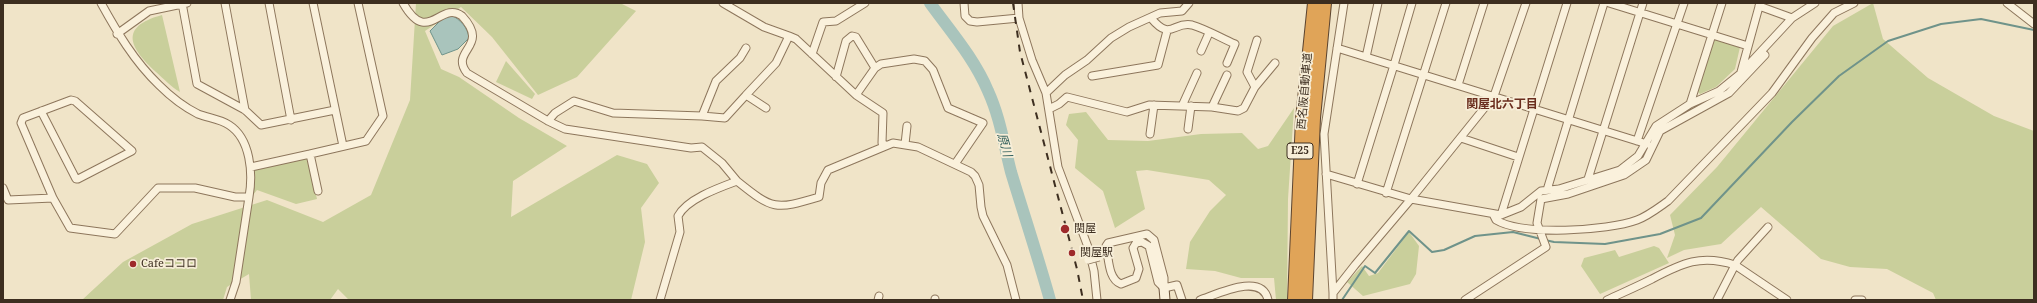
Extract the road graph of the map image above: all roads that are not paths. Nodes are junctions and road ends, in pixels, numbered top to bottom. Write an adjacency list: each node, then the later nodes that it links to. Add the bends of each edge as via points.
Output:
1 (100, 3): 39 (street)
2 (183, 3): 39 (street, via 149,11); 74 (street, via 197,84)
3 (224, 3): 74 (street)
4 (269, 3): 78 (street)
5 (313, 3): 75 (street)
6 (358, 3): 90 (street, via 383,116 366,141)
7 (403, 3): 80 (street, via 410,16 422,21 434,18 440,12 451,10 461,15 474,36 470,47 462,56 467,73)
8 (723, 3): 41 (street, via 764,27)
9 (865, 3): 47 (street, via 836,21 823,22)
10 (964, 3): 32 (street, via 965,16 970,21)
11 (1018, 3): 32 (street)
12 (1189, 3): 33 (street, via 1182,11 1160,13)
13 (1314, 3): 123 (highway, 西名阪自動車道 / E25, via 1302,119)
14 (1326, 3): 124 (highway, 西名阪自動車道 / E25, via 1314,118)
15 (1344, 3): 45 (street)
16 (1378, 3): 49 (street)
17 (1412, 3): 52 (street)
18 (1446, 3): 57 (street)
19 (1484, 3): 60 (street)
20 (1526, 3): 65 (street)
21 (1567, 3): 73 (street)
22 (1604, 3): 79 (street)
23 (1609, 3): 31 (street)
24 (1643, 3): 31 (street)
25 (1684, 3): 35 (street)
26 (1722, 3): 40 (street)
27 (1815, 3): 34 (street)
28 (1854, 3): 109 (street, via 1834,13 1812,38 1772,93 1668,201 1637,220 1612,227)
29 (2007, 3): 36 (street)
30 (1759, 4): 34 (street); 43 (street)
31 (1640, 11): 35 (street); 83 (street)
32 (1019, 18): 62 (street)
33 (1151, 18): 37 (street, via 1158,26); 62 (street, via 1111,38)
34 (1792, 18): 55 (street)
35 (1678, 23): 40 (street); 86 (street)
36 (2034, 24)
37 (1168, 31): 38 (street, via 1191,25); 58 (street, via 1158,65)
38 (1209, 33): 46 (street); 50 (street, via 1235,44)
39 (117, 34): 94 (street, via 163,88 198,114 229,124 238,132 245,143)
40 (1712, 34): 43 (street); 66 (street)
41 (789, 36): 47 (street); 63 (street, via 776,63)
42 (1257, 40): 61 (street, via 1247,72)
43 (1748, 46): 55 (street)
44 (746, 48): 77 (street, via 740,58 716,80)
45 (1337, 48): 49 (street); 95 (street, via 1324,134)
46 (1201, 51)
47 (812, 54): 59 (street)
48 (1765, 54): 109 (street, via 1729,93 1660,131 1646,160 1624,175 1568,194 1541,199 1537,223)
49 (1366, 57): 52 (street)
50 (1227, 63)
51 (1275, 63): 61 (street)
52 (1394, 65): 57 (street); 98 (street)
53 (875, 68): 59 (street, via 856,37 852,36 846,41); 64 (street); 93 (street, via 881,64 914,59 925,61 933,70 948,108 983,123)
54 (1197, 73): 68 (street)
55 (1740, 74): 66 (street, via 1719,91)
56 (1227, 75): 70 (street)
57 (1423, 75): 60 (street); 102 (street)
58 (1092, 76)
59 (836, 77): 64 (street)
60 (1458, 85): 65 (street)
61 (1255, 87): 70 (street, via 1244,108 1238,111)
62 (1046, 93): 72 (street)
63 (746, 95): 71 (street); 77 (street, via 725,118)
64 (856, 95): 89 (street, via 883,113 882,142)
65 (1494, 96): 73 (street); 85 (street)
66 (1690, 104): 88 (street, via 1656,126)
67 (1154, 105): 68 (street); 72 (street, via 1127,112 1067,97); 84 (street)
68 (1182, 106): 69 (street)
69 (1191, 106): 70 (street); 82 (street)
70 (1212, 107)
71 (766, 108)
72 (1049, 109): 118 (street, via 1058,167 1088,247 1094,270)
73 (1534, 109): 79 (street); 92 (street)
74 (245, 110): 78 (street, via 261,125)
75 (335, 110): 78 (street); 90 (street)
76 (41, 111): 76 (street, via 76,179 132,150 75,101 71,100); 104 (street, via 23,118 21,123)
77 (702, 116): 80 (street, via 613,113 574,101 555,113)
78 (291, 120)
79 (1568, 120): 83 (street); 100 (street)
80 (548, 121): 97 (street, via 565,129 691,148 702,147 722,163)
81 (907, 126): 87 (street)
82 (1188, 129)
83 (1602, 132): 86 (street); 96 (street)
84 (1150, 134)
85 (1461, 138): 92 (street); 105 (street)
86 (1638, 141): 88 (street)
87 (905, 144): 89 (street); 93 (street, via 918,147)
88 (1647, 144): 96 (street, via 1638,156 1620,170)
89 (885, 145): 97 (street, via 828,170 821,183 819,197 789,206 763,202)
90 (343, 146): 91 (street)
91 (310, 154): 94 (street); 101 (street)
92 (1518, 157): 107 (street)
93 (955, 164): 117 (street, via 975,176 979,185 983,216 1007,265)
94 (250, 167): 103 (street, via 252,184)
95 (1326, 174): 98 (street); 114 (street)
96 (1588, 179): 100 (street, via 1559,189)
97 (737, 181): 116 (street, via 711,191 687,204 680,211 677,220 680,232)
98 (1357, 184): 102 (street)
99 (3, 188): 104 (street, via 8,200)
100 (1547, 190): 107 (street, via 1541,191 1521,207)
101 (318, 191)
102 (1386, 193): 105 (street)
103 (249, 197): 104 (street, via 235,197 195,188 158,188 115,234 70,228); 115 (street, via 236,282)
104 (53, 198)
105 (1411, 199): 106 (street); 114 (street)
106 (1493, 214): 107 (street); 109 (street, via 1496,220 1504,225)
107 (1501, 215)
108 (1768, 227): 112 (street)
109 (1540, 232): 125 (street, via 1546,247)
110 (1099, 257): 111 (street, bridge)
111 (1088, 260)
112 (1735, 265): 126 (street, via 1712,260 1688,262); 127 (street); 128 (street)
113 (1164, 288): 113 (street, via 1158,282 1149,246 1142,242 1136,243 1133,248 1139,269 1136,278 1122,284 1116,282 1112,276 1106,246 1108,243 1147,234 1154,240 1164,278); 119 (street); 120 (street, via 1177,285)
114 (1333, 296)
115 (230, 300)
116 (660, 300)
117 (1016, 300)
118 (1097, 300)
119 (1165, 300)
120 (1182, 300)
121 (1200, 300): 122 (street, via 1249,285 1262,288 1267,293)
122 (1268, 300)
123 (1294, 300)
124 (1306, 300)
125 (1465, 300)
126 (1609, 300)
127 (1717, 300)
128 (1787, 300)
129 (1855, 300): 130 (street)
130 (1862, 300)

